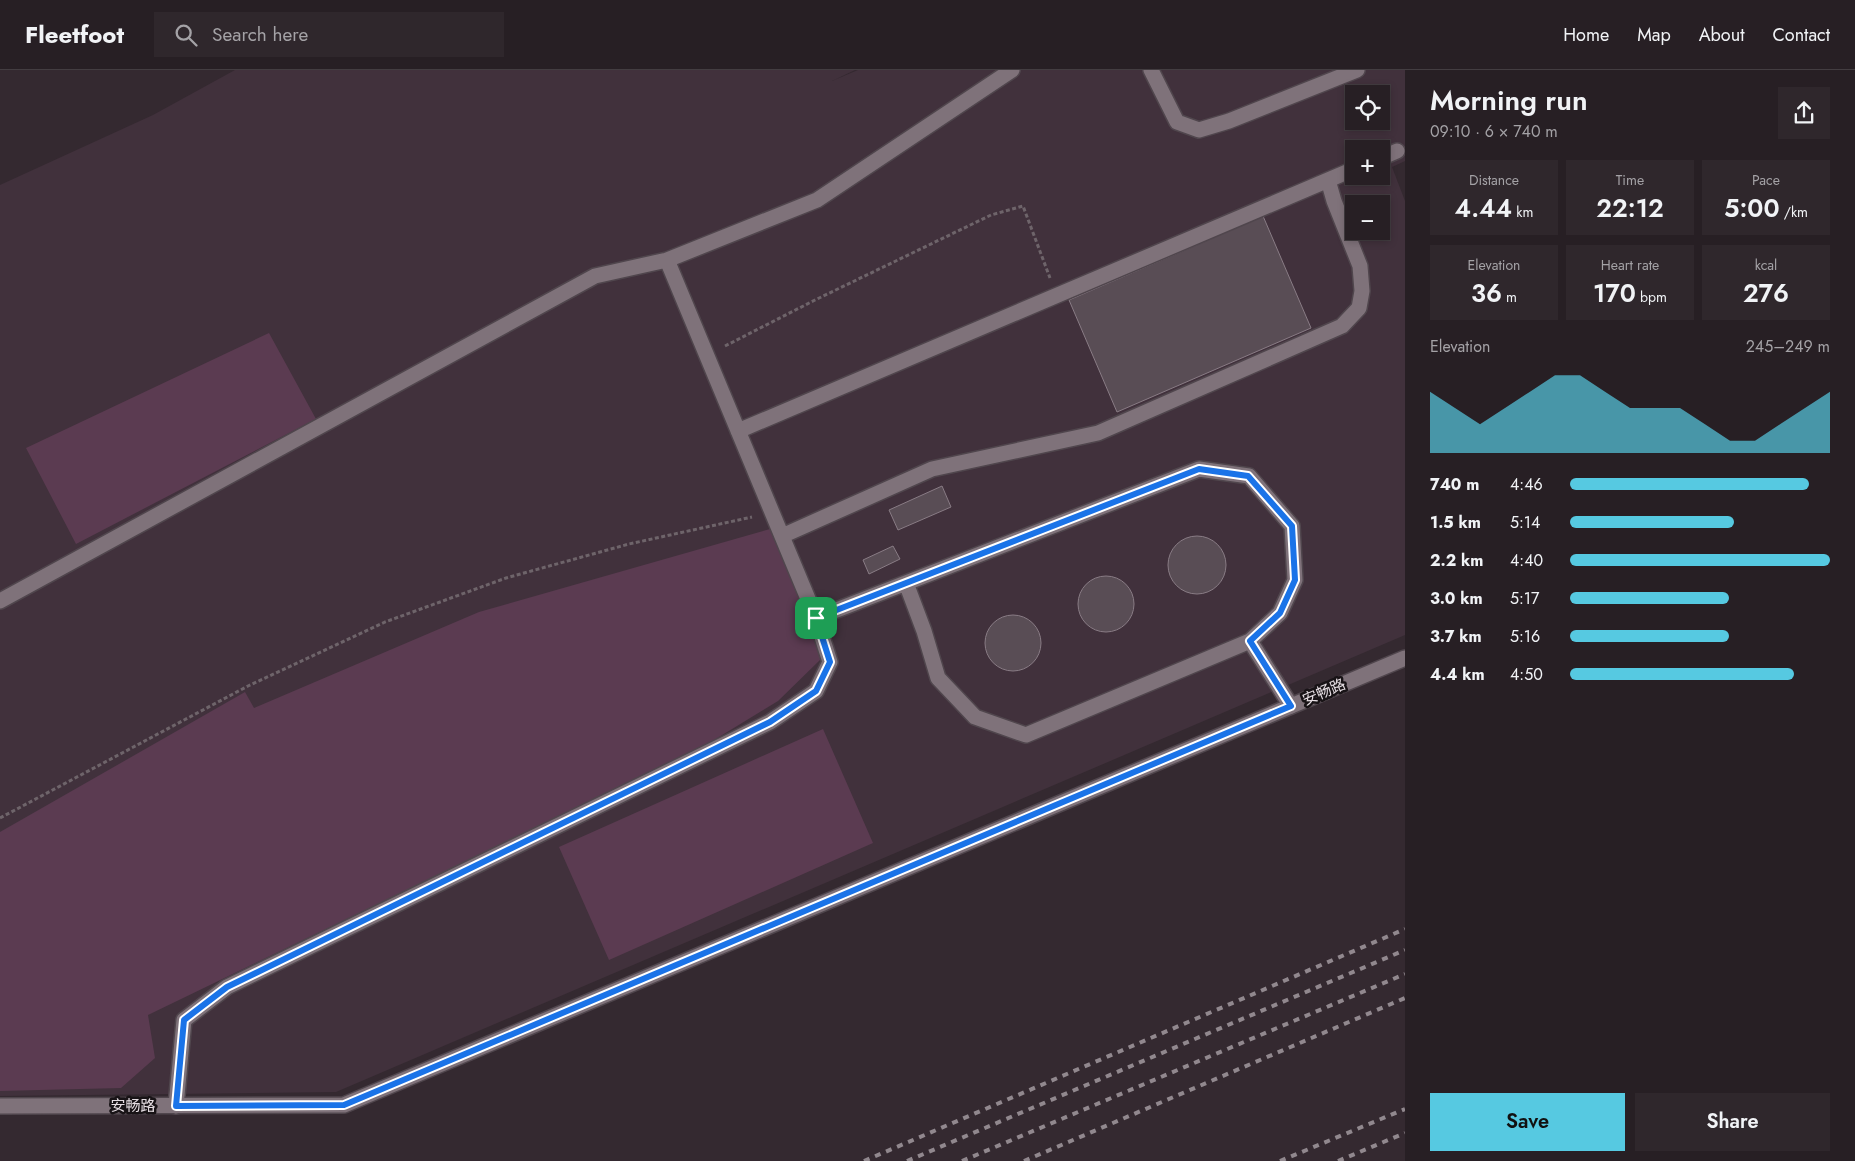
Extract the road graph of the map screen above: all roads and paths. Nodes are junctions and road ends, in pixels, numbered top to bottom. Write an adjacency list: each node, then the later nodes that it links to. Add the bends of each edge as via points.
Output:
1 (1012, 70): 8 (street, via 817,200)
2 (1151, 70): 3 (street, via 1177,122 1199,130 1230,121)
3 (1357, 70)
4 (1397, 151): 5 (street)
5 (1390, 154)
6 (1345, 173): 7 (street)
7 (1328, 180): 9 (street); 13 (street, via 1360,266 1362,291 1359,308 1342,326 1098,433 932,469)
8 (667, 260): 10 (street); 15 (street, via 595,276)
9 (1056, 296): 10 (path, via 1023,206 991,215); 11 (street)
10 (706, 356): 11 (street)
11 (738, 431): 12 (street)
12 (772, 513): 13 (street); 20 (path, via 619,546 506,578 385,622 248,686)
13 (782, 536): 16 (street)
14 (906, 583): 16 (street); 17 (street, via 938,678 975,716 1026,735); 17 (street, via 1199,469 1248,476 1292,526 1295,580 1280,613)
15 (0, 601)
16 (816, 618): 22 (street, via 830,662 816,691 770,722 227,987 184,1020)
17 (1250, 641): 19 (street)
18 (1405, 658): 19 (street, 安畅路)
19 (1291, 706): 22 (street, 安畅路, via 344,1105)
20 (0, 818)
21 (0, 1106): 22 (street, 安畅路)
22 (176, 1106)

